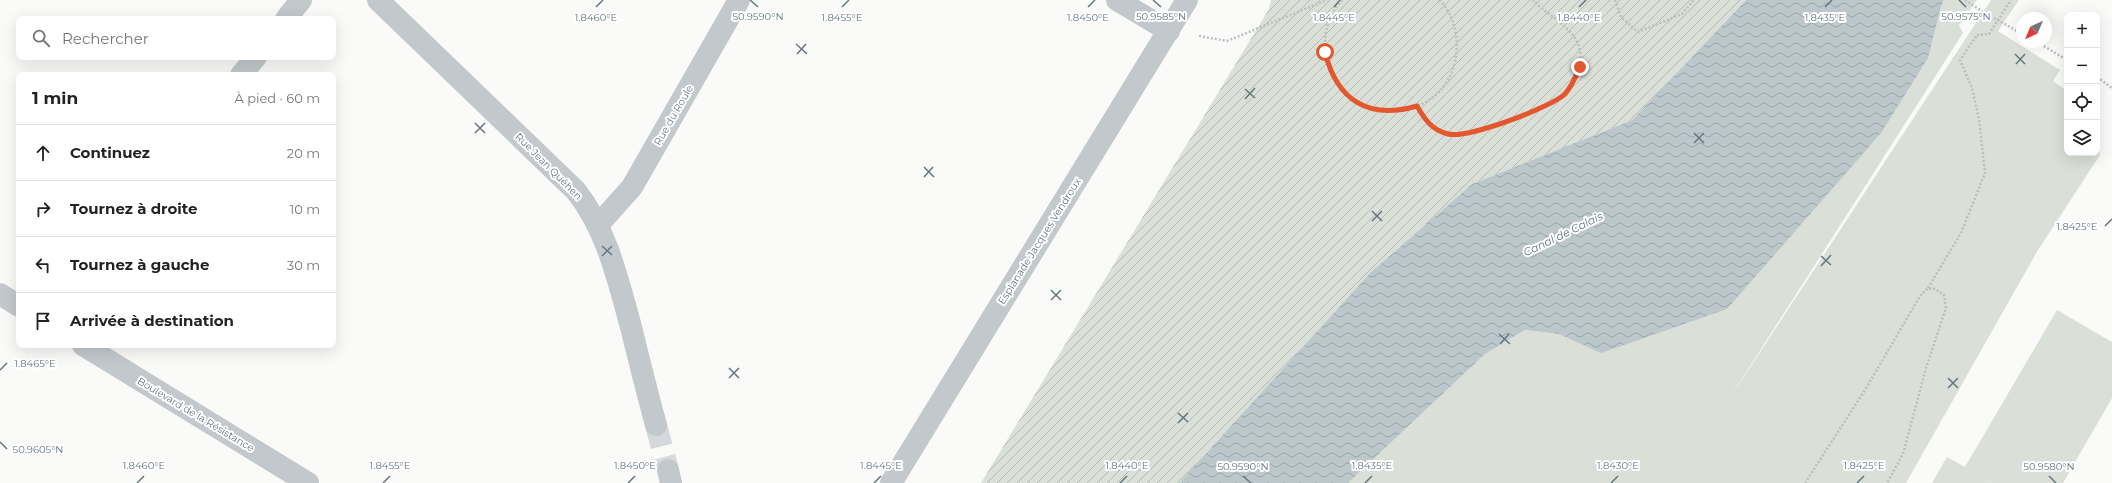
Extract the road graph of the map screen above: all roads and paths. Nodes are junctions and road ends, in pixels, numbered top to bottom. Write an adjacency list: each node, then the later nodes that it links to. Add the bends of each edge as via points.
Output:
1 (301, 0): 15 (street)
2 (378, 0): 26 (street, Rue Jean Quéhen, via 576,191)
3 (739, 0): 26 (street, Rue du Roule, via 632,187)
4 (1117, 0): 17 (street)
5 (1187, 0): 17 (street, Esplanade Jacques Vendroux)
6 (1327, 0): 17 (path, via 1228,41)
7 (1342, 0): 25 (path, via 1327,25 1325,39 1325,52 1333,79 1352,99 1364,106 1390,112)
8 (1439, 0): 25 (path, via 1454,24 1457,36 1455,61 1446,83 1433,96)
9 (1533, 0): 25 (path, via 1568,31 1577,43 1581,55 1580,67 1565,94 1531,114 1463,134 1449,135 1437,130 1427,123)
10 (1615, 0): 11 (path, via 1621,17 1638,32 1682,14)
11 (1694, 0)
12 (1965, 0): 14 (path)
13 (2011, 0): 27 (path, bridge, via 1989,34 1977,35 1960,60 1972,88 1979,119 1985,173 1961,233)
14 (1983, 12)
15 (288, 16)
16 (1994, 18): 18 (path)
17 (1169, 31): 33 (street, Esplanade Jacques Vendroux)
18 (2016, 31)
19 (2047, 48): 20 (path)
20 (2064, 58)
21 (254, 60): 22 (street)
22 (244, 72)
23 (2100, 79): 24 (path)
24 (2112, 88)
25 (1417, 106)
26 (599, 224): 31 (street, Rue Jean Quéhen, via 620,284)
27 (1928, 288): 34 (path, via 1920,296 1865,390); 35 (path, via 1944,295 1946,308 1926,368 1903,454)
28 (0, 294): 29 (street)
29 (16, 304)
30 (88, 348): 32 (street, Boulevard de la Résistance)
31 (656, 425)
32 (308, 483)
33 (891, 483)
34 (1805, 483)
35 (1887, 483)

